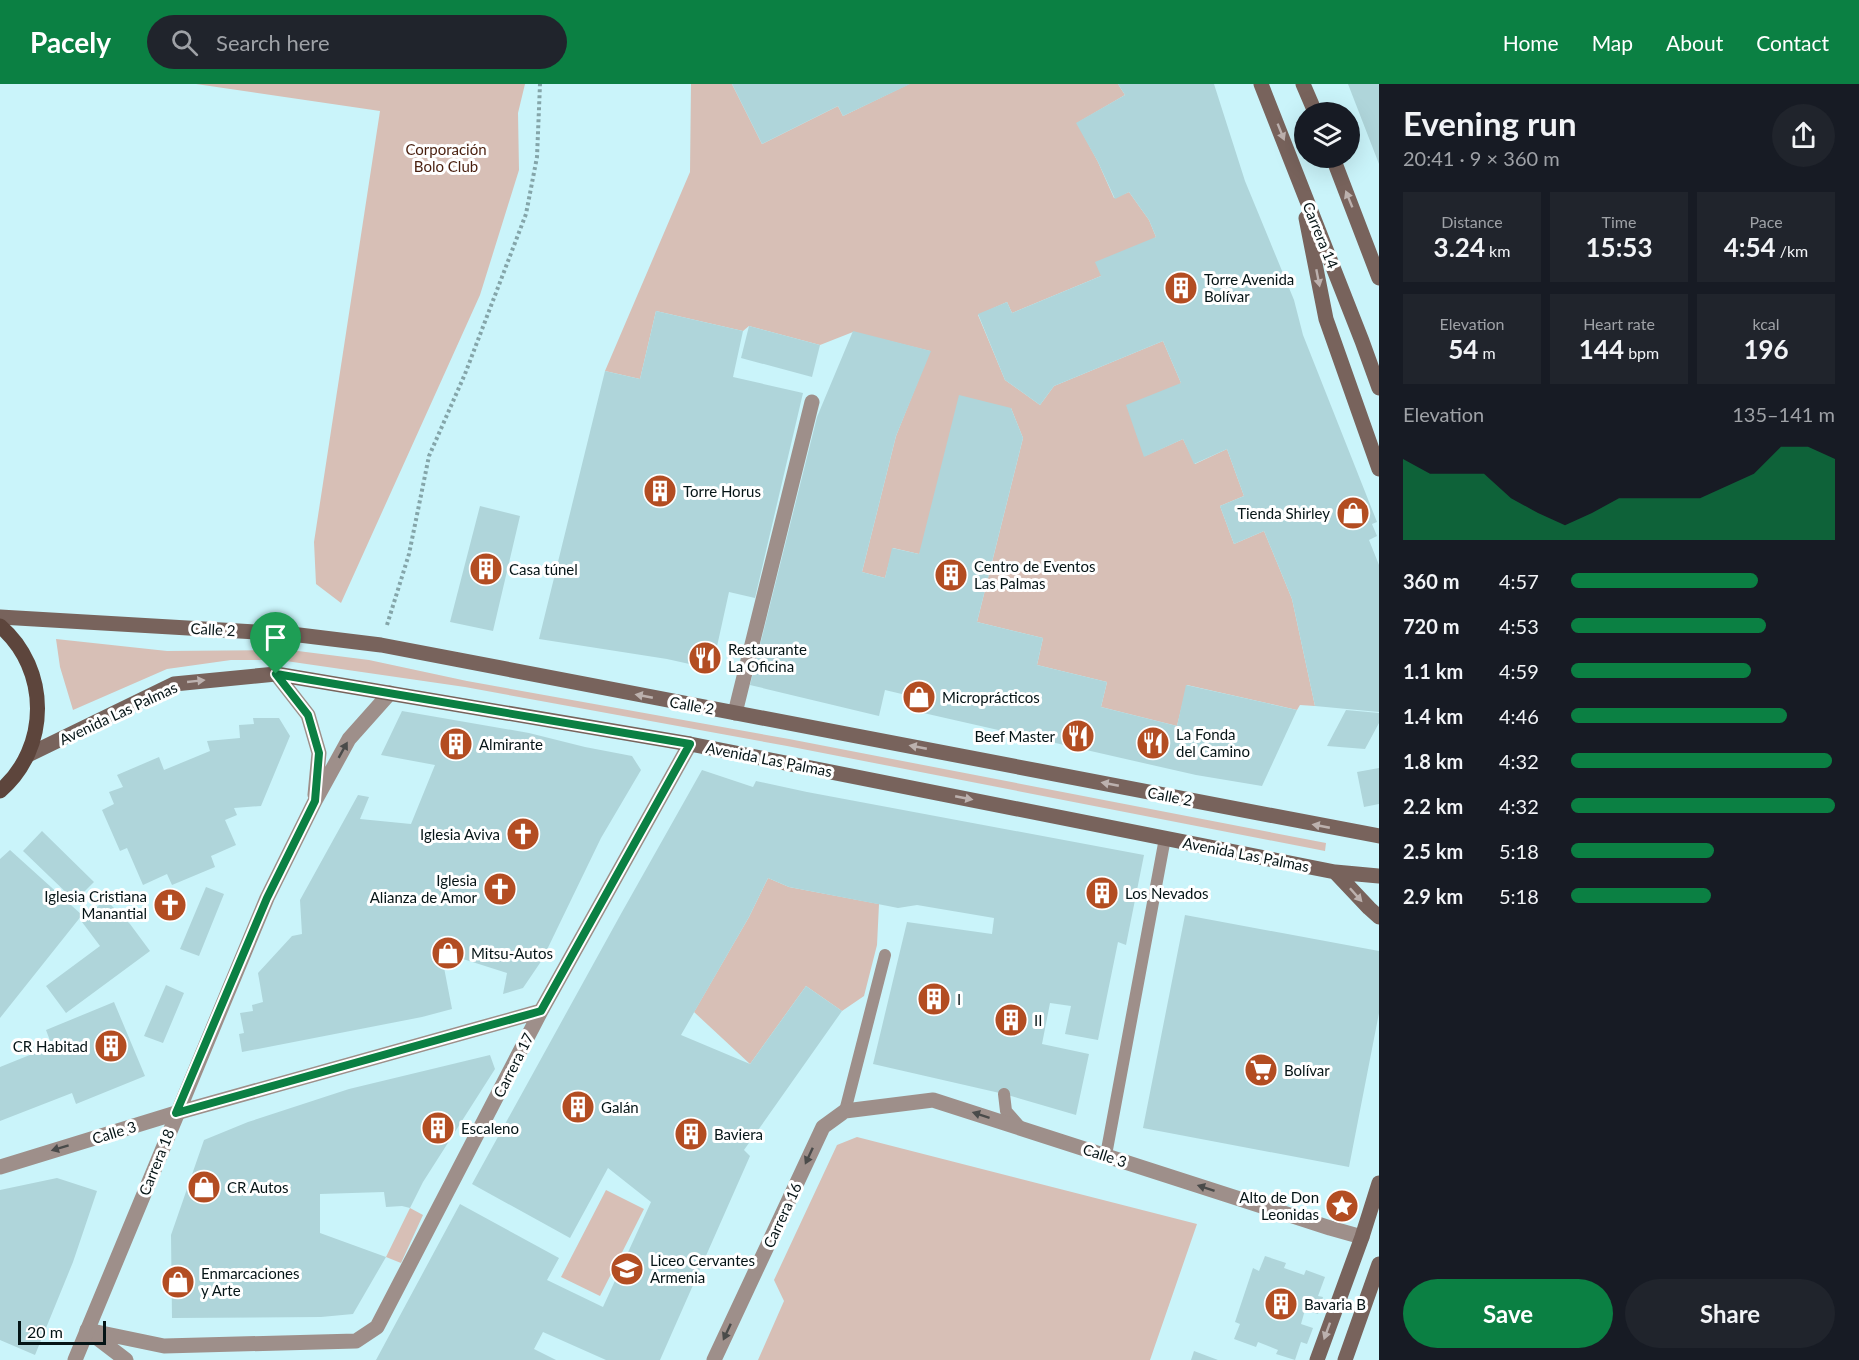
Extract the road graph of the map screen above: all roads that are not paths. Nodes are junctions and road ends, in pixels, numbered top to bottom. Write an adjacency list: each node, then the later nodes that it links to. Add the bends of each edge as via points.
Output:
1 (1261, 84): 5 (main road, Carrera 14, one-way to 5)
2 (1303, 84): 3 (main road)
3 (1311, 102)
4 (1337, 168): 6 (main road, one-way to 4)
5 (1299, 180): 9 (main road, Carrera 14); 11 (main road, one-way to 11, via 1326,319)
6 (1366, 241): 7 (main road); 8 (main road)
7 (1379, 254)
8 (1379, 278)
9 (1379, 388)
10 (812, 402): 16 (street)
11 (1379, 469)
12 (0, 617): 16 (main road, Calle 2, one-way to 12, via 381,645 291,634)
13 (0, 626): 18 (main road, via 29,663 38,694 38,725)
14 (276, 674): 15 (main road, Avenida Las Palmas); 18 (main road, Avenida Las Palmas, one-way to 14, via 174,684); 20 (street, Carrera 18, via 308,715 319,753)
15 (390, 693): 17 (main road, Avenida Las Palmas); 20 (street, Carrera 18, one-way to 15, via 349,739)
16 (735, 713): 21 (main road, Calle 2, one-way to 16)
17 (690, 744): 22 (main road, Avenida Las Palmas, one-way to 22); 27 (street, Carrera 17)
18 (28, 755): 19 (main road)
19 (0, 791)
20 (315, 801): 30 (street, Carrera 18, via 267,898)
21 (1379, 836)
22 (1165, 838): 23 (main road, Avenida Las Palmas); 32 (lane)
23 (1335, 872): 24 (main road, Avenida Las Palmas); 25 (main road, one-way to 25)
24 (1379, 876)
25 (1379, 917)
26 (885, 955): 29 (lane)
27 (541, 1011): 30 (street, Calle 3); 38 (street, Carrera 17, via 377,1328 356,1341)
28 (1004, 1094): 31 (lane, via 1006,1111)
29 (844, 1111): 31 (street, Calle 3, one-way to 29, via 933,1100); 42 (street, Carrera 16, one-way to 42, via 823,1127)
30 (176, 1113): 33 (street, Calle 3, one-way to 33); 37 (street, Carrera 18)
31 (1021, 1128): 32 (street, Calle 3)
32 (1106, 1155): 35 (street, Calle 3, one-way to 32)
33 (0, 1167)
34 (1379, 1183): 35 (main road)
35 (1362, 1237): 43 (main road, one-way to 43)
36 (1379, 1264): 44 (main road)
37 (87, 1330): 38 (street, via 164,1346); 39 (street, Carrera 18); 40 (street)
38 (200, 1346): 41 (street)
39 (75, 1360)
40 (126, 1360)
41 (165, 1360)
42 (714, 1360)
43 (1317, 1360)
44 (1345, 1360)

